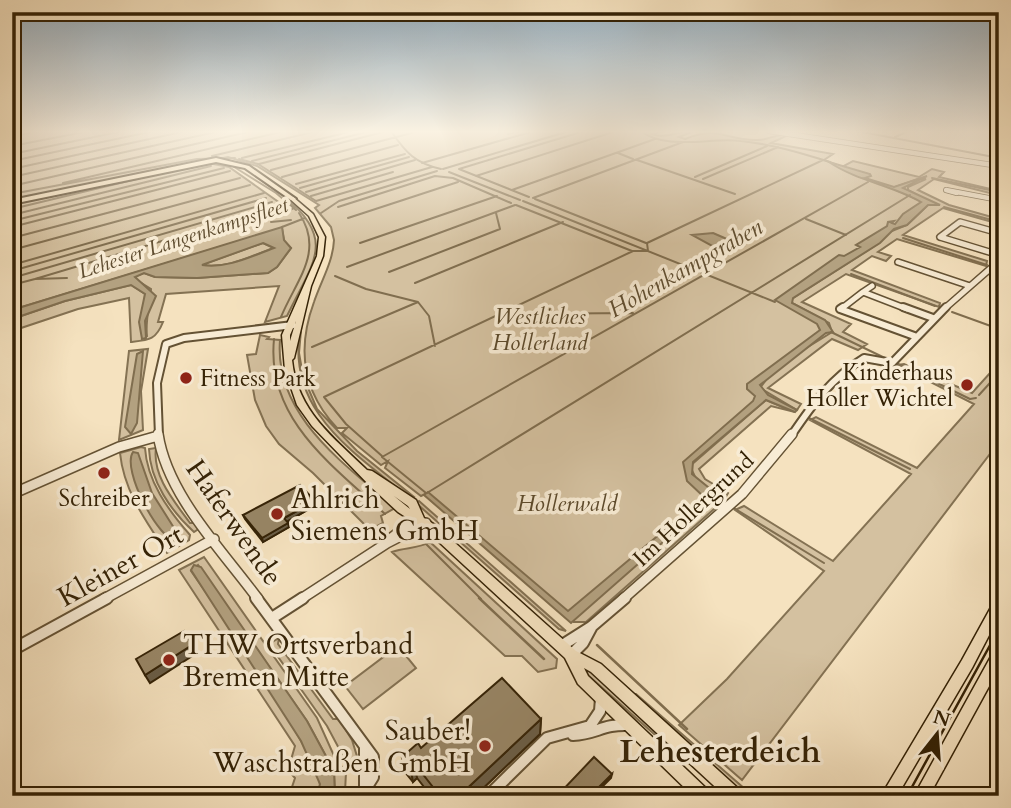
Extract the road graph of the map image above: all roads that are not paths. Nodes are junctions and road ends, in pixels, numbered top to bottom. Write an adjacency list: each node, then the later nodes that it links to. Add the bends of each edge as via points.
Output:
1 (169, 169): 6 (highway)
2 (241, 169): 4 (highway)
3 (957, 193): 5 (street)
4 (293, 199): 15 (main road, via 311,215 322,236 320,256)
5 (999, 200)
6 (12, 202)
7 (999, 233): 8 (street, via 960,222 940,237)
8 (999, 255)
9 (999, 261): 12 (street, Im Hollergrund)
10 (898, 262): 12 (street)
11 (872, 286): 13 (street)
12 (970, 286): 14 (street, Im Hollergrund)
13 (863, 292): 14 (street); 16 (street, via 839,309)
14 (933, 318): 16 (street, Im Hollergrund)
15 (292, 328): 17 (street, Haferwende, via 184,338 166,344 159,365); 19 (main road, via 288,364 301,405 402,509)
16 (917, 337): 24 (street, Im Hollergrund, via 893,362 859,360 824,390 764,472 591,627 583,643)
17 (158, 436): 18 (street, via 118,447); 20 (street, Haferwende, via 174,484)
18 (12, 494)
19 (422, 520): 22 (street); 24 (main road)
20 (214, 540): 22 (street, Haferwende); 23 (street, Kleiner Ort)
21 (999, 604): 33 (main road)
22 (272, 618): 29 (street, Haferwende, via 364,744)
23 (12, 650)
24 (566, 651): 26 (main road, via 583,680); 32 (main road, via 596,668)
25 (999, 655): 34 (main road)
26 (601, 698): 27 (main road); 28 (street, via 599,715 591,726)
27 (629, 725): 28 (street, via 607,724 583,736); 31 (main road)
28 (562, 734): 30 (street, via 548,736)
29 (367, 794)
30 (488, 796)
31 (705, 796)
32 (736, 796)
33 (888, 796)
34 (921, 796)

